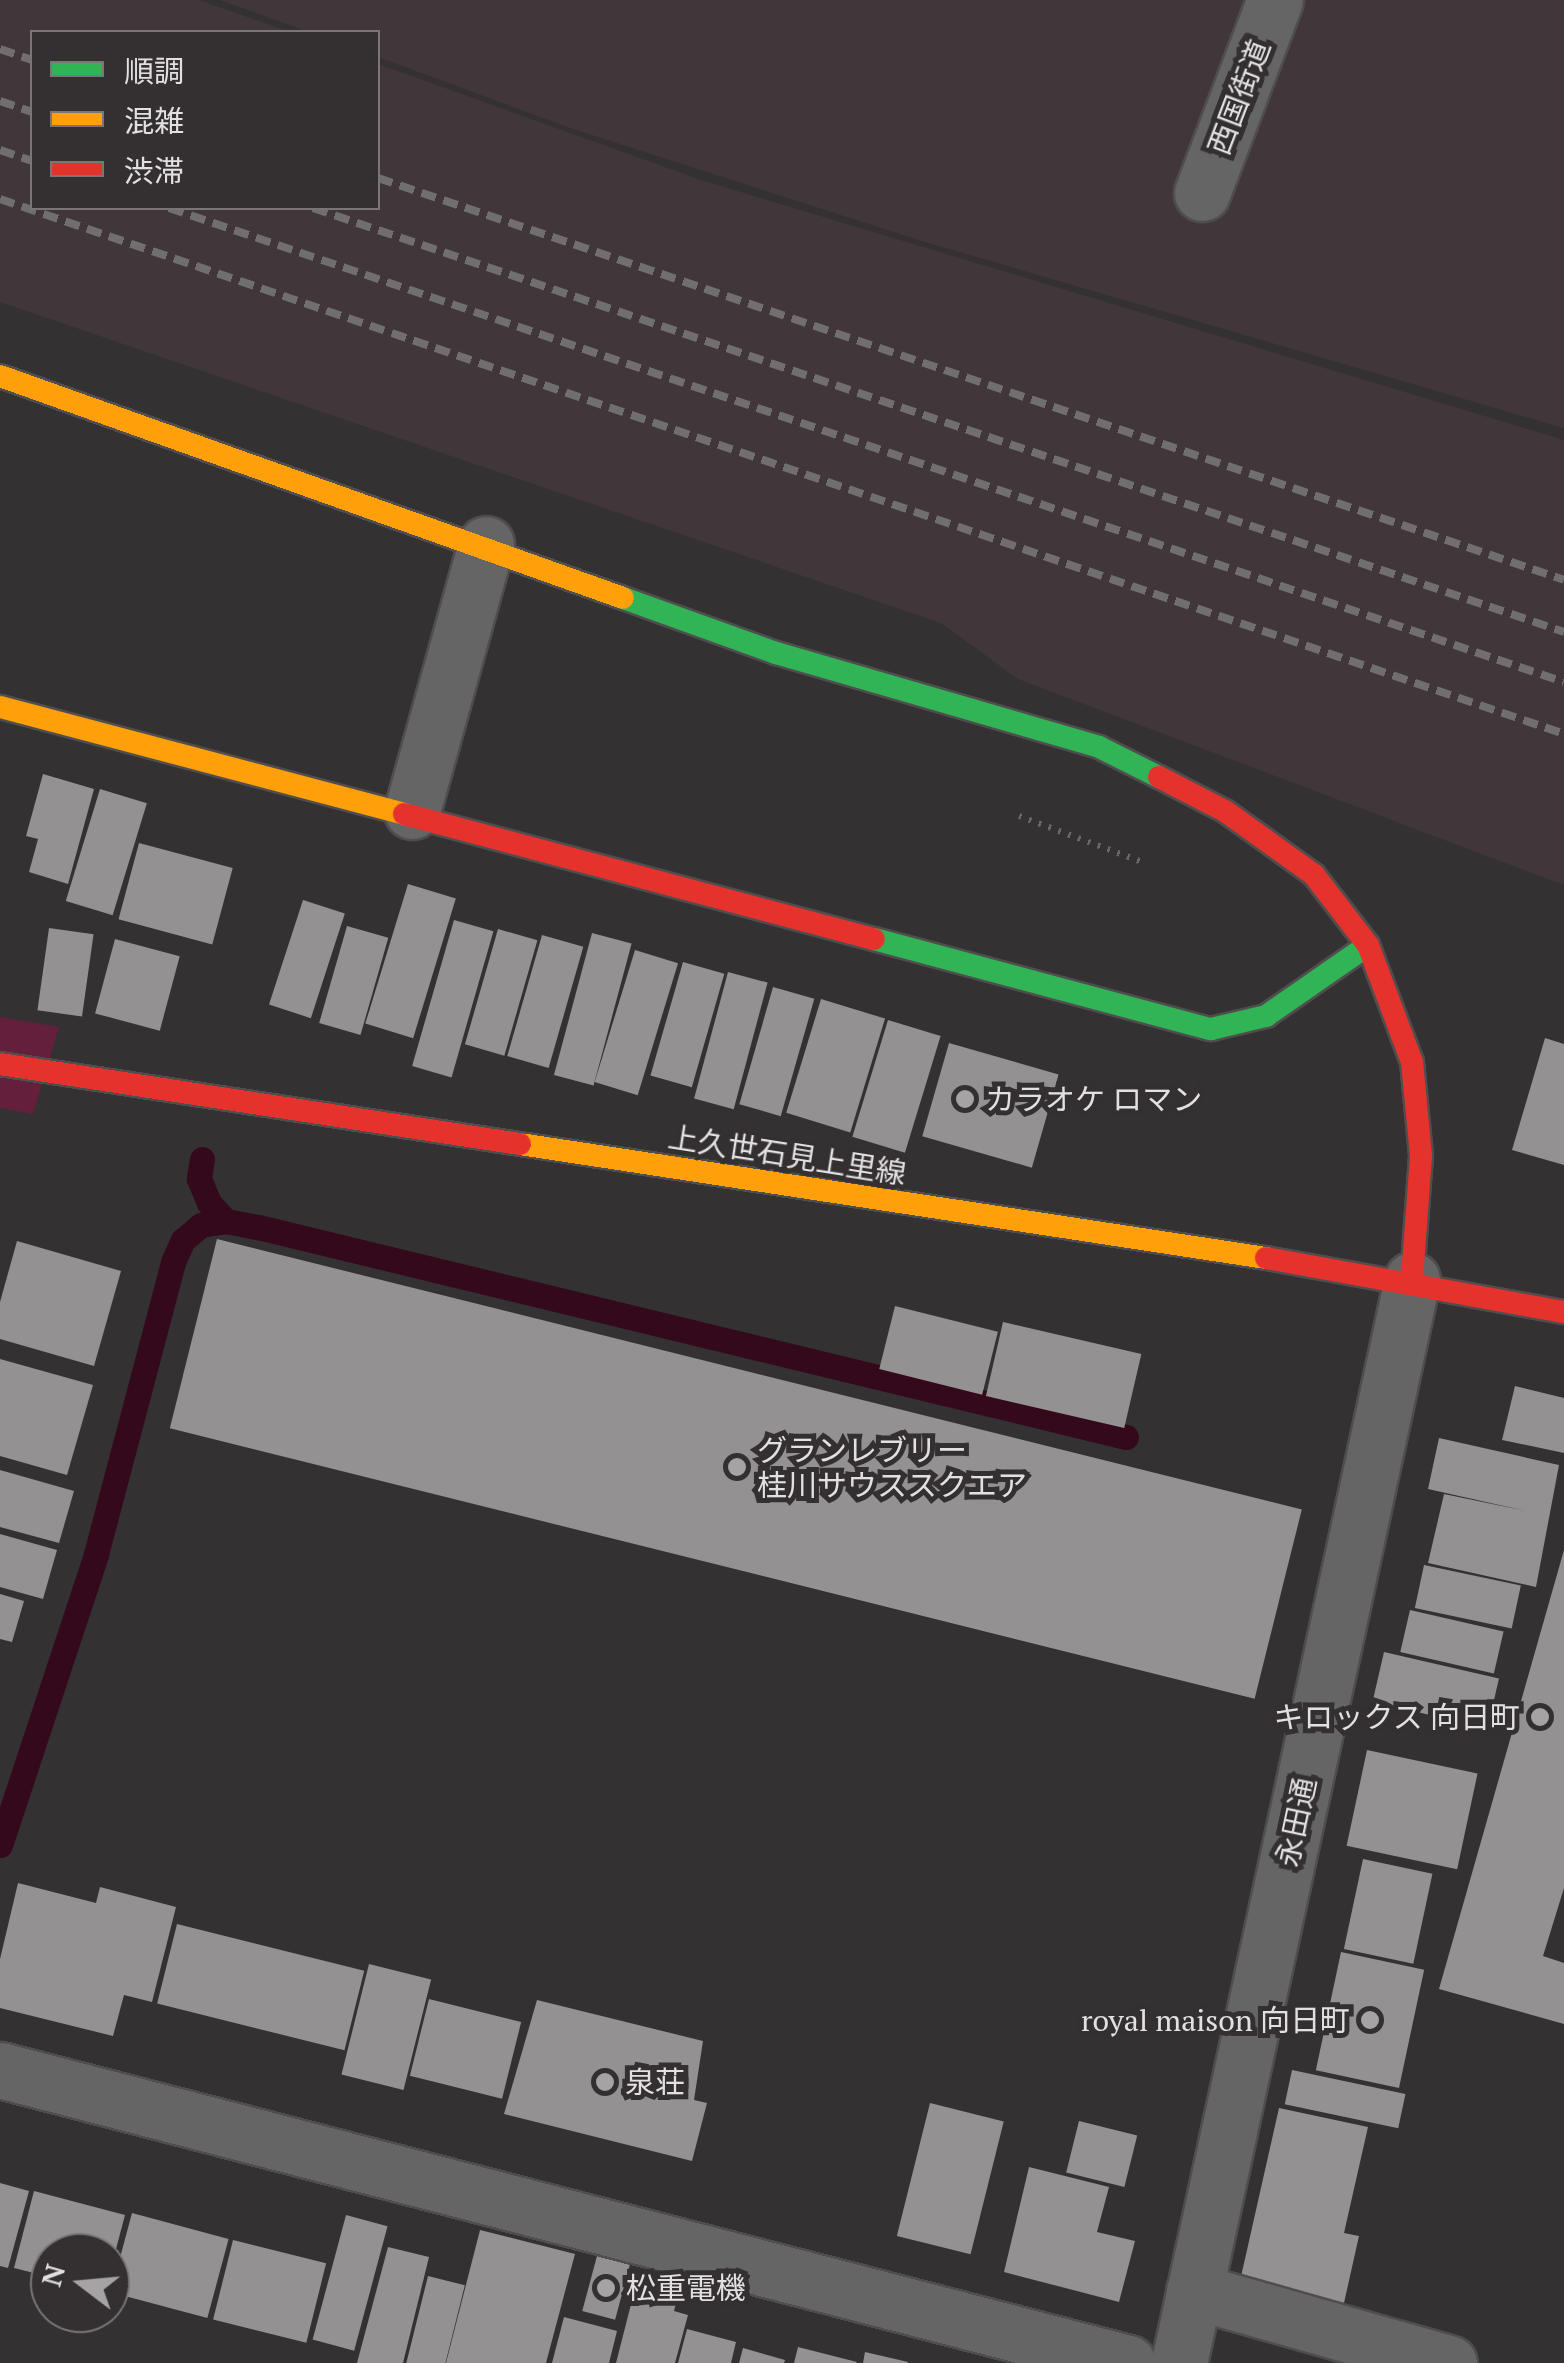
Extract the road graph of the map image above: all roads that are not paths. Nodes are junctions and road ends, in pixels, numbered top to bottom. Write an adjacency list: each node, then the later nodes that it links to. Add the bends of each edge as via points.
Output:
1 (1275, 0): 2 (street, 西国街道)
2 (1202, 193)
3 (0, 376): 4 (street)
4 (486, 544): 6 (street); 7 (street, via 776,652 1099,748 1225,811 1314,876)
5 (0, 707): 6 (street)
6 (412, 812): 7 (street, via 1211,1029 1266,1016)
7 (1368, 945): 9 (street, via 1412,1062 1421,1156)
8 (0, 1064): 9 (street, 上久世石見上里線)
9 (1412, 1280): 10 (street, 上久世石見上里線); 12 (street, 永田通)
10 (1564, 1312)
11 (0, 2070): 13 (street)
12 (1194, 2291): 14 (street, 永田通); 15 (street)
13 (1128, 2363)
14 (1180, 2363)
15 (1449, 2363)

